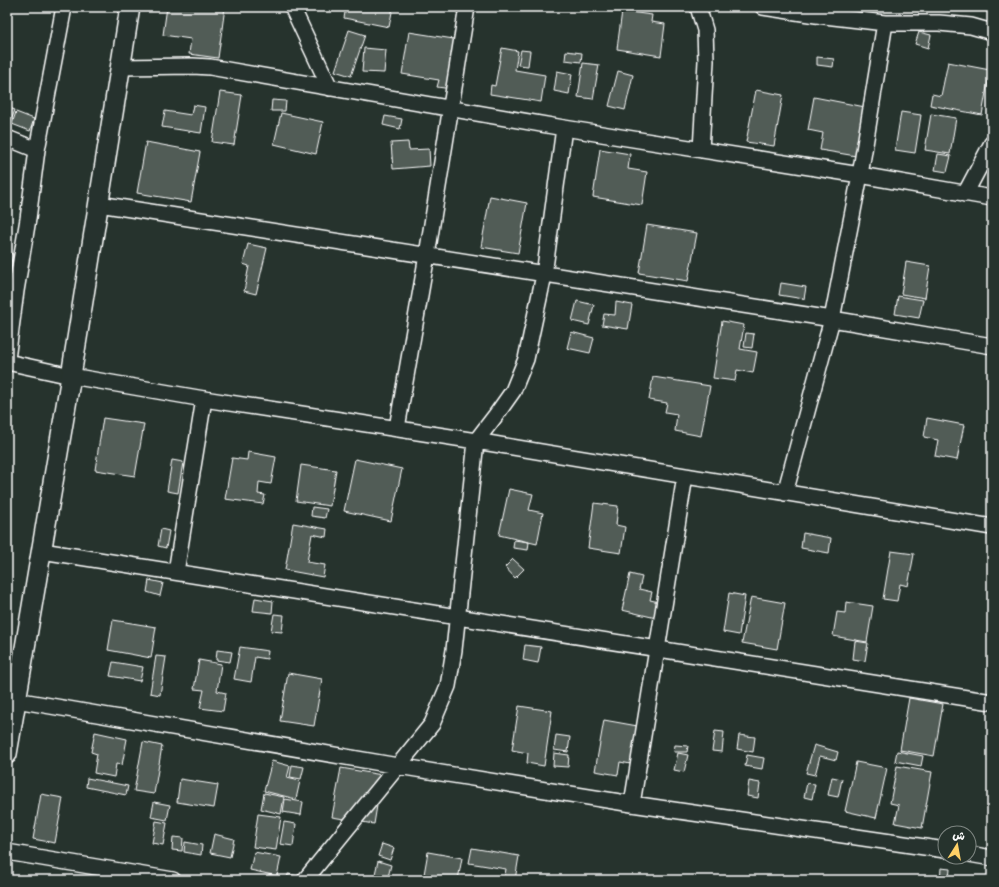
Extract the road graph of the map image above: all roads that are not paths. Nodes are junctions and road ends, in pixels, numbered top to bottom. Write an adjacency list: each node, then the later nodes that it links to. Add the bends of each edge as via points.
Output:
1 (64, 7): 15 (street)
2 (130, 7): 9 (street)
3 (292, 7): 10 (street)
4 (467, 7): 11 (street)
5 (698, 7): 16 (street, via 705,30 706,61)
6 (763, 7): 7 (street)
7 (885, 22): 8 (street, via 939,23 971,26); 17 (street)
8 (992, 32)
9 (120, 67): 10 (street, via 193,66); 20 (street)
10 (330, 88): 11 (street)
11 (450, 108): 12 (street); 21 (street)
12 (564, 128): 16 (street); 22 (street)
13 (7, 138): 15 (street)
14 (992, 143): 18 (street)
15 (38, 150): 23 (street, via 28,219)
16 (701, 150): 17 (street)
17 (860, 175): 18 (street); 24 (street)
18 (965, 194): 19 (street)
19 (992, 198)
20 (98, 204): 21 (street); 28 (street)
21 (427, 255): 22 (street); 30 (street)
22 (544, 275): 24 (street); 31 (street, via 526,359 513,390)
23 (12, 289): 26 (street)
24 (832, 319): 25 (street); 33 (street)
25 (992, 346)
26 (7, 359)
27 (7, 362): 28 (street)
28 (71, 376): 29 (street); 35 (street)
29 (204, 399): 30 (street); 36 (street)
30 (397, 428): 31 (street)
31 (476, 441): 32 (street); 37 (street)
32 (685, 476): 33 (street); 38 (street)
33 (785, 493): 34 (street)
34 (992, 527)
35 (42, 550): 36 (street); 39 (street)
36 (176, 572): 37 (street)
37 (457, 617): 38 (street); 42 (street, via 448,686 432,724)
38 (657, 649): 40 (street); 43 (street)
39 (16, 700): 41 (street); 42 (street)
40 (992, 702)
41 (7, 754)
42 (398, 766): 43 (street); 49 (street)
43 (632, 804): 44 (street)
44 (937, 849)
45 (7, 852): 48 (street)
46 (977, 855): 47 (street)
47 (992, 858)
48 (173, 880)
49 (305, 880)

